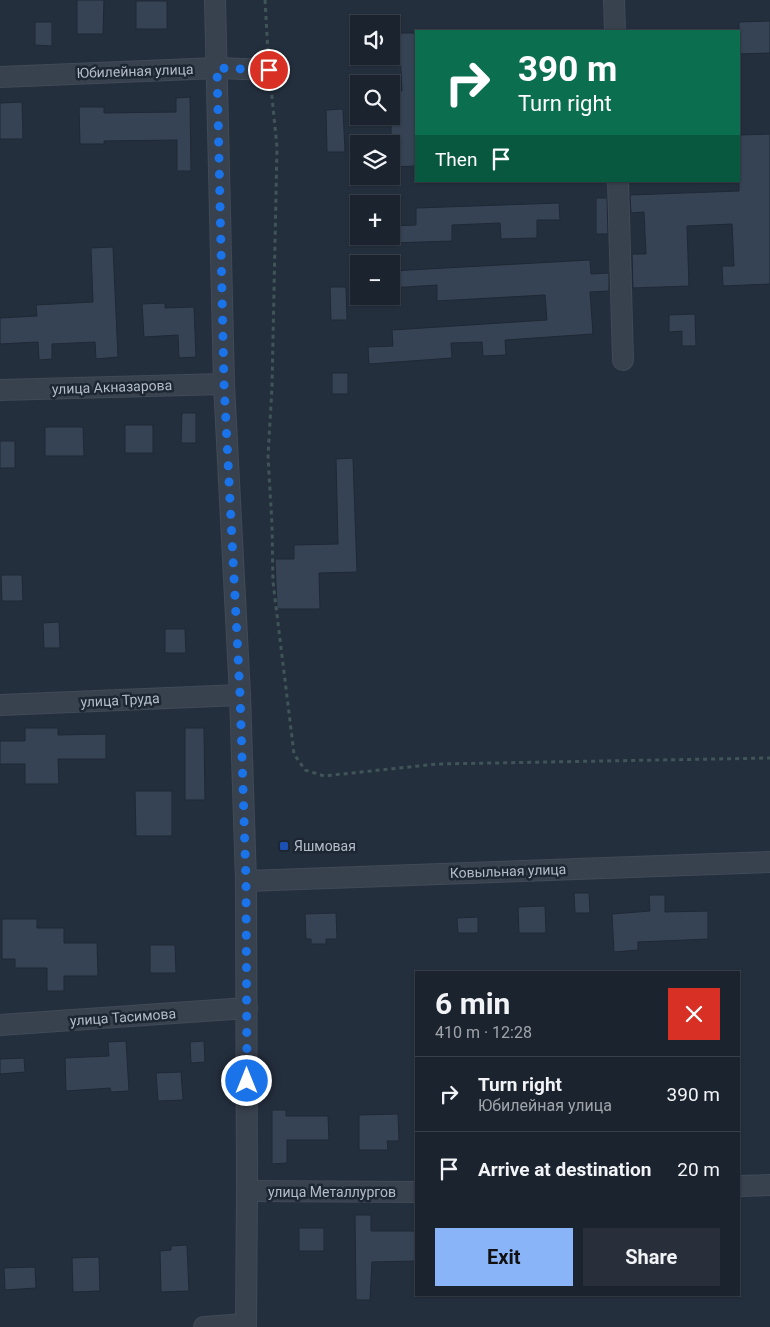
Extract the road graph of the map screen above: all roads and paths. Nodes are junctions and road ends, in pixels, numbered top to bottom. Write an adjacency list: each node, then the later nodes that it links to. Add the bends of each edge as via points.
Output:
1 (215, 0): 5 (street)
2 (266, 0): 6 (path)
3 (614, 0): 4 (street)
4 (615, 30)
5 (217, 68): 6 (street, Юбилейная улица); 7 (street, Юбилейная улица); 10 (street)
6 (269, 70): 14 (path, via 277,147 268,456 273,582 294,754 299,762 306,770 324,776 437,764)
7 (0, 77)
8 (618, 182): 9 (street)
9 (623, 360)
10 (224, 384): 11 (street, улица Акназарова); 12 (street)
11 (0, 390)
12 (240, 694): 13 (street, улица Труда); 16 (street)
13 (0, 706)
14 (770, 758)
15 (770, 862): 16 (street, Ковыльная улица)
16 (246, 881): 17 (street)
17 (247, 1008): 18 (street, улица Тасимова); 21 (street)
18 (0, 1025)
19 (770, 1185): 20 (street)
20 (740, 1186)
21 (247, 1191): 22 (street, улица Металлургов); 23 (street)
22 (415, 1192)
23 (246, 1326): 24 (street)
24 (204, 1327)

